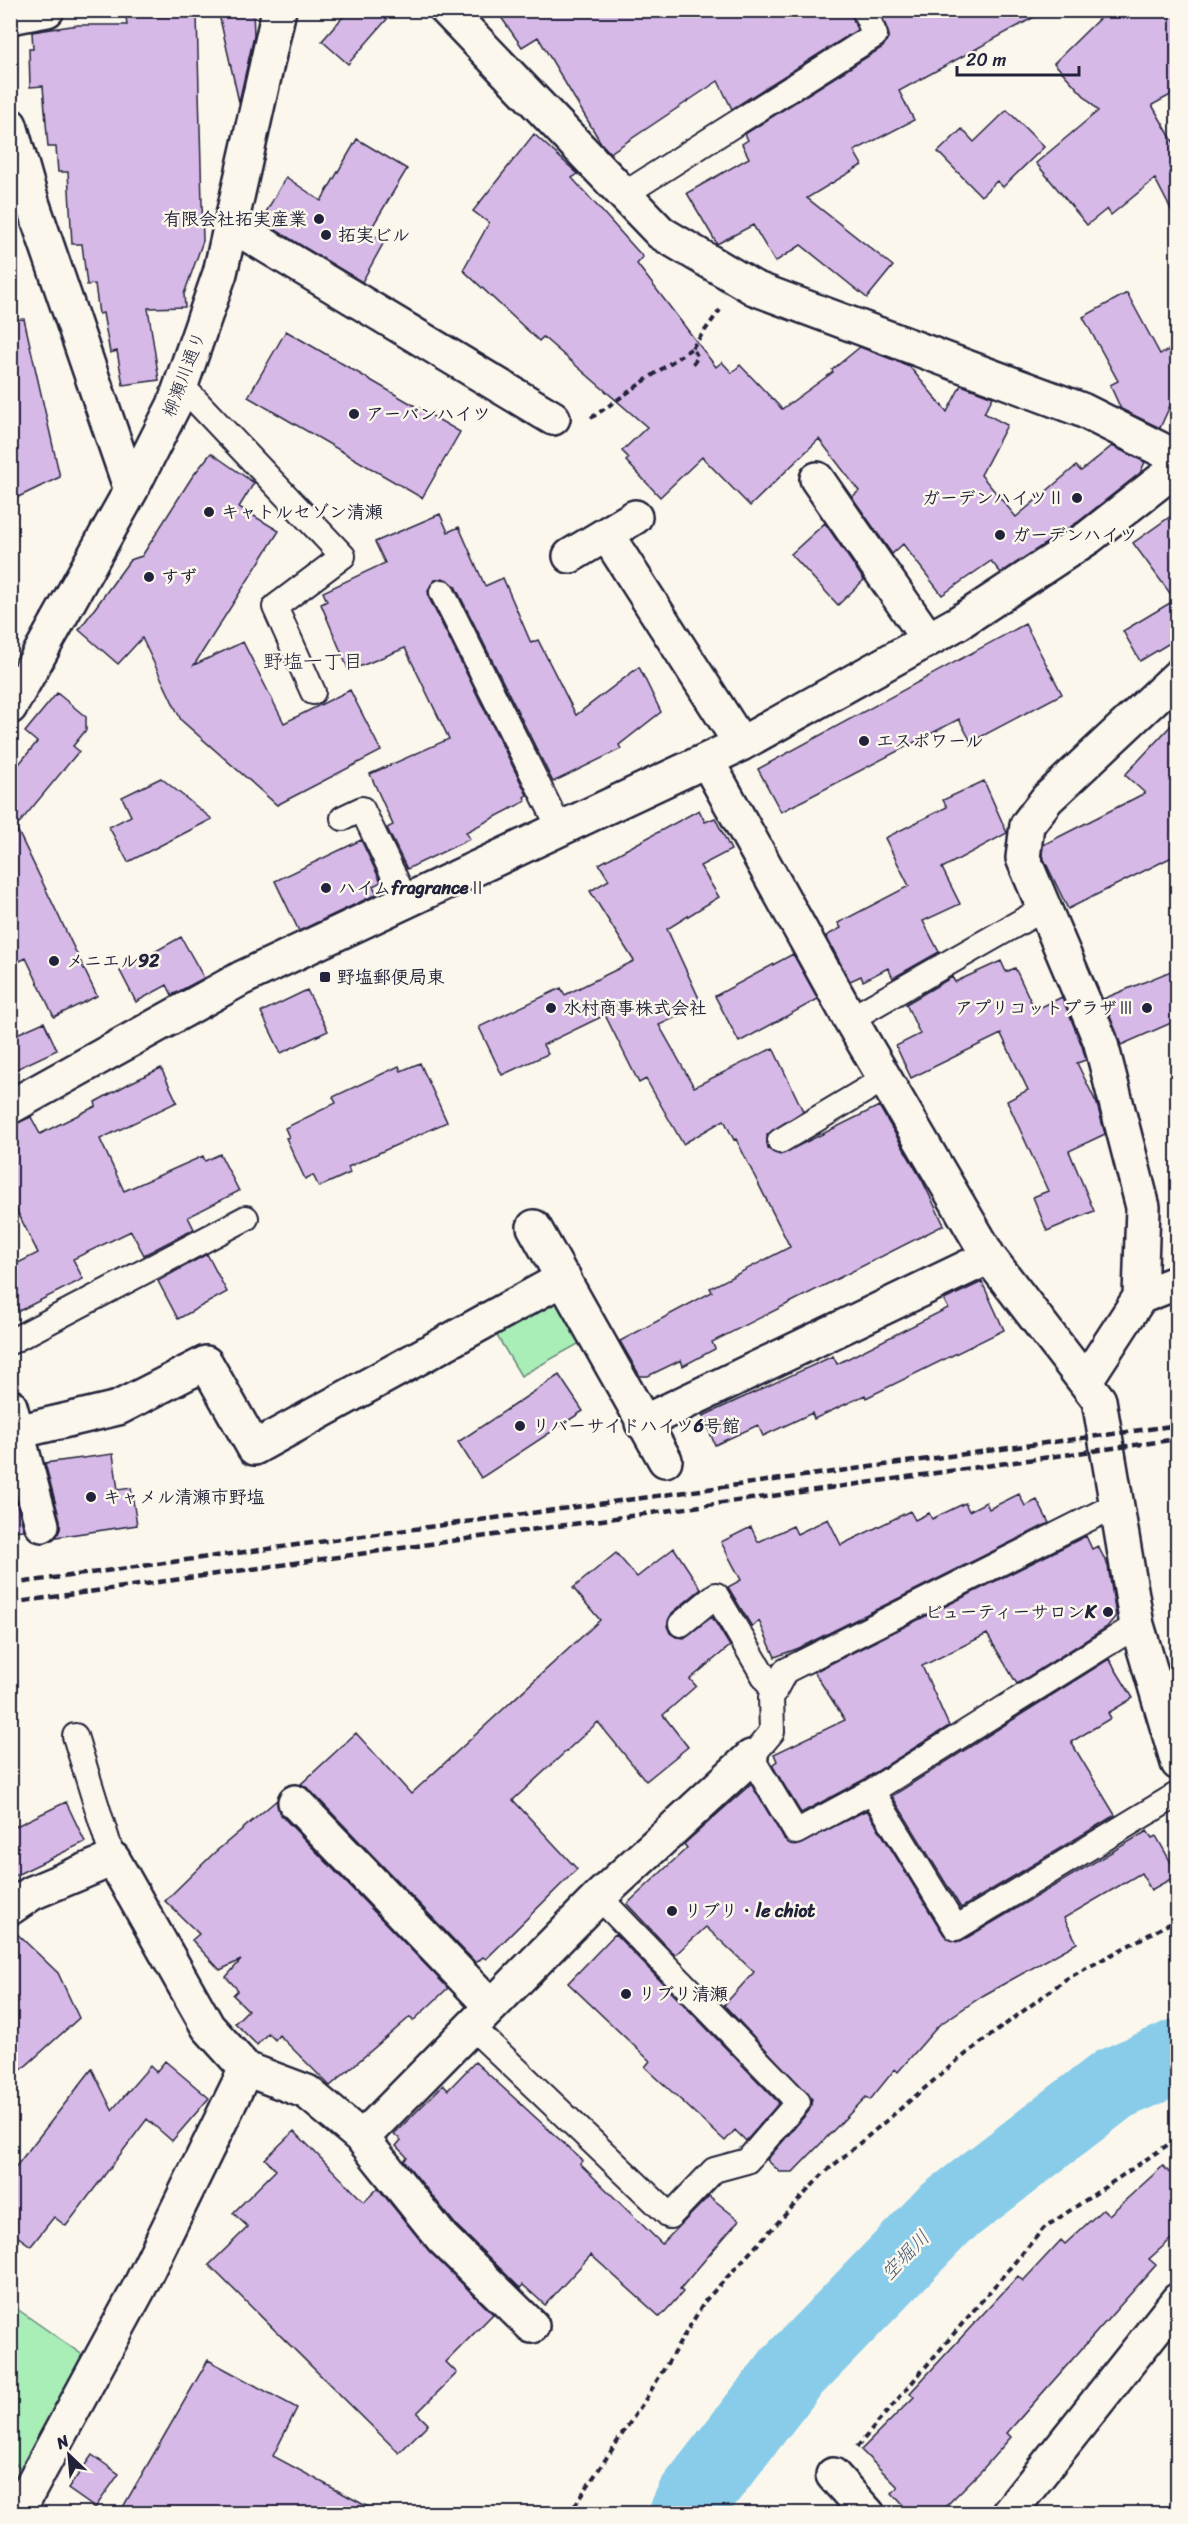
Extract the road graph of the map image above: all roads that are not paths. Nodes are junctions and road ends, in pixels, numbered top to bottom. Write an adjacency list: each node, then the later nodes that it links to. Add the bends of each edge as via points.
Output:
1 (46, 10): 5 (street)
2 (279, 10): 8 (street, 柳瀬川通り)
3 (447, 10): 7 (street)
4 (864, 10): 7 (lane, via 875,35)
5 (10, 17)
6 (10, 125): 14 (street, via 33,205)
7 (623, 195): 11 (street, via 661,233 742,281 1083,411)
8 (230, 224): 9 (street, 柳瀬川通り, via 220,273); 10 (street)
9 (182, 385): 14 (street, 柳瀬川通り); 21 (lane, via 343,556 275,608)
10 (553, 418)
11 (1178, 458)
12 (1178, 467): 19 (street, via 1089,537)
13 (817, 478): 19 (street)
14 (131, 490): 22 (street, 柳瀬川通り)
15 (635, 517): 16 (street)
16 (607, 535): 17 (street); 23 (street)
17 (570, 556)
18 (442, 592): 26 (lane)
19 (928, 639): 23 (street)
20 (1178, 676): 28 (street, via 1047,799 1027,825 1023,858)
21 (313, 692)
22 (10, 707)
23 (741, 744): 24 (street)
24 (707, 761): 26 (street); 29 (street)
25 (343, 818): 27 (lane, via 362,809)
26 (560, 829): 27 (street)
27 (406, 901): 31 (street, via 242,978)
28 (1042, 909): 29 (lane); 38 (street, via 1100,1040 1143,1207)
29 (850, 1019): 30 (street)
30 (884, 1078): 32 (lane); 35 (street)
31 (10, 1107)
32 (780, 1141)
33 (246, 1218): 39 (lane)
34 (534, 1227): 36 (street)
35 (989, 1257): 40 (street); 42 (street)
36 (564, 1278): 41 (street, via 254,1448 206,1363 118,1408); 42 (street)
37 (1178, 1282): 38 (street)
38 (1140, 1297): 40 (street)
39 (10, 1342)
40 (1086, 1380): 44 (street, via 1099,1400)
41 (14, 1419): 45 (street)
42 (642, 1423): 43 (street)
43 (665, 1460)
44 (1116, 1505): 47 (street); 48 (lane, via 785,1671)
45 (42, 1525)
46 (681, 1624): 48 (lane, via 716,1595)
47 (1137, 1625): 51 (street); 52 (lane)
48 (774, 1693): 50 (lane, via 772,1732)
49 (75, 1736): 55 (lane)
50 (750, 1757): 52 (lane, via 796,1832); 56 (street)
51 (1178, 1763)
52 (872, 1791): 53 (lane, via 956,1928)
53 (1178, 1794)
54 (295, 1802): 58 (street)
55 (113, 1859): 57 (street, via 32,1893); 59 (street, via 208,2027)
56 (599, 1898): 58 (street); 58 (lane, via 798,2102 747,2162 714,2170 670,2216)
57 (10, 1908)
58 (480, 2016): 60 (street)
59 (246, 2069): 60 (street, via 307,2092); 64 (street, via 139,2288 26,2496)
60 (363, 2138): 62 (street, via 442,2238)
61 (1178, 2300): 66 (street)
62 (532, 2326)
63 (833, 2475): 65 (street)
64 (10, 2512)
65 (868, 2514)
66 (1008, 2514)

